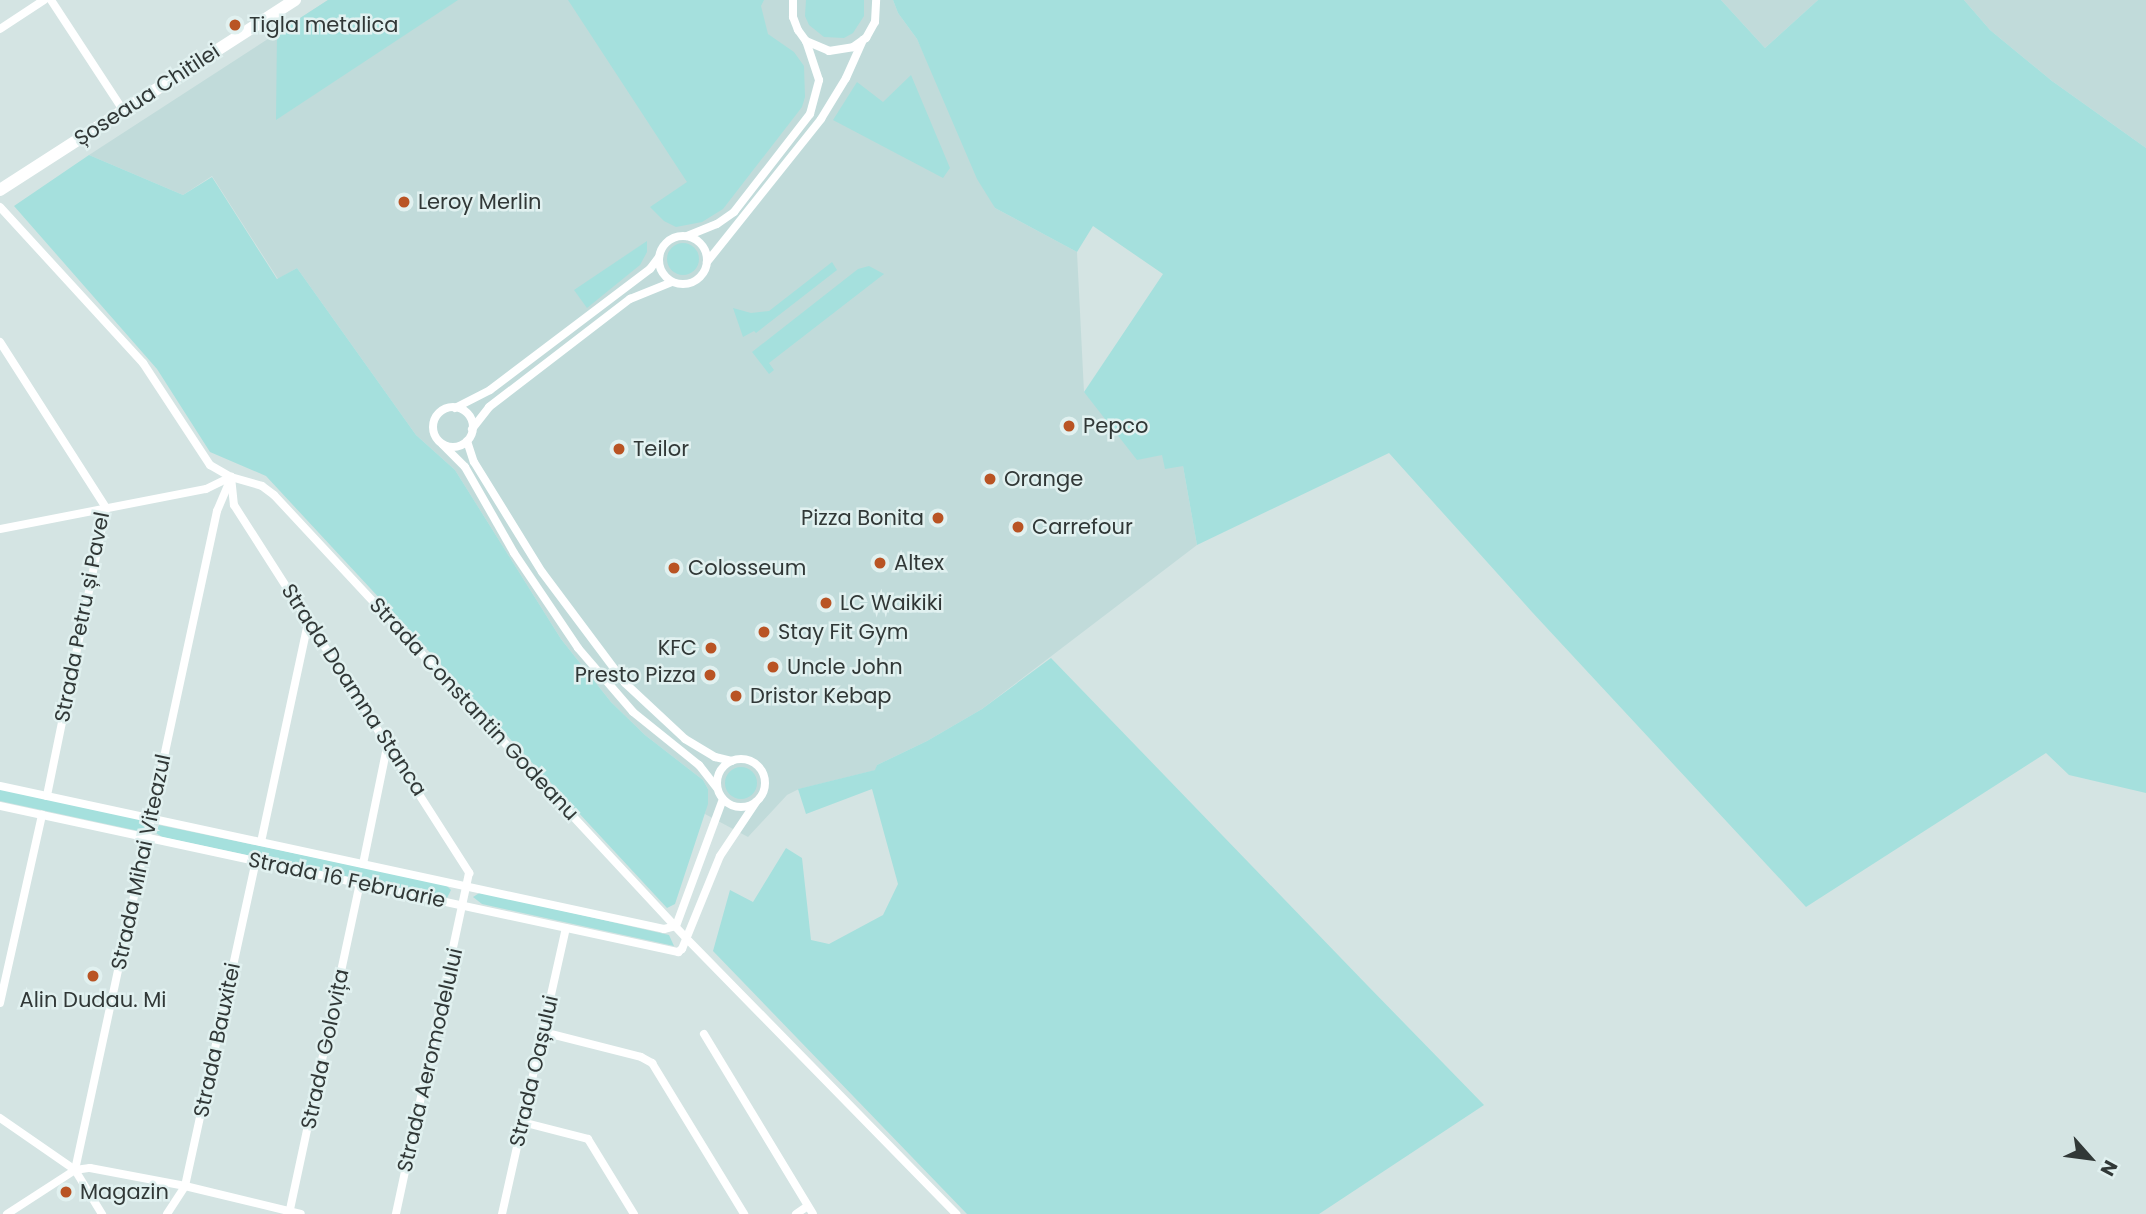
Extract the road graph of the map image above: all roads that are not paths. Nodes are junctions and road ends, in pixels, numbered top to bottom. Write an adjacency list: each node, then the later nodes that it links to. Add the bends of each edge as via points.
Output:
1 (44, 0): 6 (street)
2 (51, 0): 9 (street)
3 (295, 0): 9 (main road, Șoseaua Chitilei)
4 (793, 0): 8 (street, via 793,17)
5 (876, 0): 7 (street, via 875,22)
6 (0, 29)
7 (863, 40): 8 (street, via 841,51); 14 (street, via 821,119)
8 (806, 41): 12 (street, via 819,80 810,114 734,212)
9 (123, 110): 10 (main road, Șoseaua Chitilei)
10 (3, 184)
11 (0, 207): 21 (street, Strada Constantin Godeanu, via 143,363 210,465)
12 (687, 236): 13 (street, via 665,242); 14 (street, via 704,248)
13 (659, 257): 15 (street, via 662,271); 17 (street, via 650,269 490,390)
14 (707, 262): 15 (street, via 693,282)
15 (672, 282): 18 (street, via 630,299 489,407)
16 (0, 342): 22 (street, Strada Petru și Pavel)
17 (455, 408): 18 (street, via 470,417); 20 (street, via 442,411 433,421 434,435)
18 (472, 429): 19 (street)
19 (467, 440): 20 (street, via 456,447); 26 (street, via 474,462 542,572 617,673 648,708 685,739 715,757)
20 (443, 445): 28 (street, via 465,467 514,553 578,648 633,712 699,765)
21 (231, 477): 22 (street, via 206,489); 24 (street, Strada Doamna Stanca, via 234,505); 34 (street, Strada Mihai Viteazul, via 217,511); 42 (street, Strada Constantin Godeanu, via 257,484 274,495)
22 (106, 508): 23 (street); 29 (street, Strada Petru și Pavel)
23 (0, 528)
24 (309, 619): 25 (street, Strada Doamna Stanca); 36 (street)
25 (387, 742): 38 (street); 40 (street, Strada Doamna Stanca, via 467,867)
26 (732, 761): 28 (street, via 718,775); 31 (street, via 751,761 761,770 764,787)
27 (0, 786): 29 (street, Strada 16 Februarie)
28 (717, 788): 30 (street)
29 (47, 796): 34 (street, Strada 16 Februarie)
30 (723, 799): 31 (street, via 742,807); 42 (street)
31 (756, 802): 44 (street, via 720,856)
32 (0, 806): 33 (street, Strada 16 Februarie)
33 (42, 815): 35 (street, Strada 16 Februarie); 45 (street)
34 (151, 818): 35 (street, Strada Mihai Viteazul); 36 (street, Strada 16 Februarie)
35 (147, 836): 37 (street, Strada 16 Februarie); 50 (street, Strada Mihai Viteazul)
36 (261, 842): 38 (street, Strada 16 Februarie)
37 (256, 861): 39 (street, Strada 16 Februarie); 51 (street, Strada Bauxitei)
38 (363, 864): 40 (street, Strada 16 Februarie)
39 (359, 884): 41 (street, Strada 16 Februarie); 53 (street, Strada Golovița)
40 (469, 886): 41 (street); 42 (street, Strada 16 Februarie, via 664,929)
41 (464, 905): 43 (street, Strada 16 Februarie); 58 (street, Strada Aeromodelului)
42 (676, 926): 44 (street, Strada Constantin Godeanu)
43 (566, 928): 44 (street, Strada 16 Februarie, via 678,952); 46 (street, Strada Oașului)
44 (687, 939): 64 (street, Strada Constantin Godeanu)
45 (0, 1003)
46 (542, 1032): 49 (street, Strada Oașului); 61 (street, via 652,1063)
47 (705, 1034): 52 (street)
48 (0, 1118): 50 (street)
49 (522, 1122): 59 (street, Strada Oașului); 60 (street, via 588,1139)
50 (75, 1170): 51 (street, via 90,1168); 54 (street); 55 (street)
51 (185, 1186): 53 (street); 56 (street, Strada Bauxitei)
52 (808, 1206): 62 (street); 63 (street)
53 (289, 1213): 57 (street)
54 (7, 1214)
55 (102, 1214)
56 (167, 1214)
57 (301, 1214)
58 (396, 1214)
59 (502, 1214)
60 (634, 1214)
61 (744, 1214)
62 (796, 1214)
63 (813, 1214)
64 (956, 1214)

